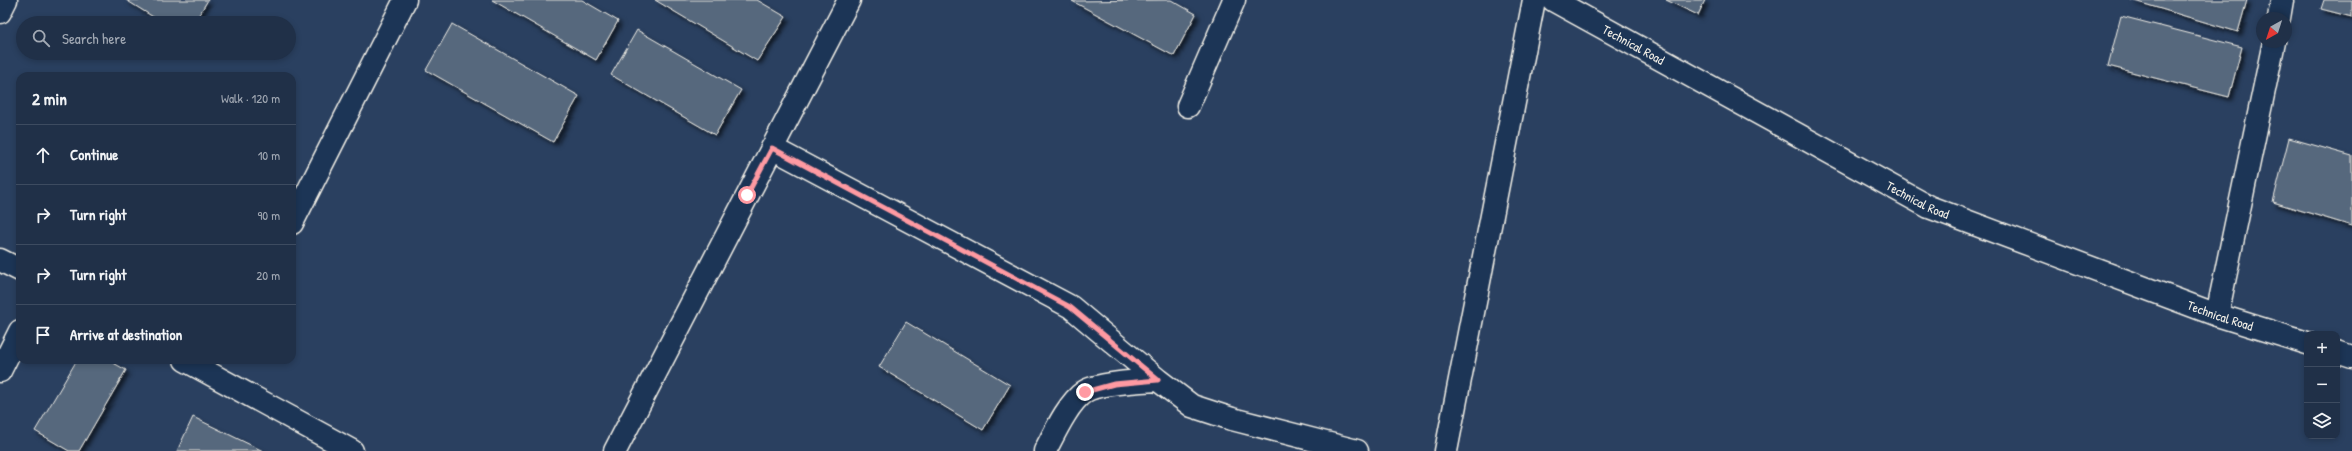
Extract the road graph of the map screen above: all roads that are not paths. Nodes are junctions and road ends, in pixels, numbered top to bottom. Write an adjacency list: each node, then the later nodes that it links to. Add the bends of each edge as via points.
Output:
1 (6, 0): 8 (street)
2 (405, 0): 13 (street)
3 (849, 0): 12 (street)
4 (1234, 0): 11 (street)
5 (1534, 0): 30 (street)
6 (1553, 0): 16 (street, Technical Road, via 1929,207)
7 (2282, 0): 9 (street)
8 (0, 12)
9 (2280, 12)
10 (2273, 48): 16 (street)
11 (1188, 106)
12 (772, 148): 24 (street, via 1070,307); 27 (street)
13 (296, 215)
14 (0, 260): 15 (street)
15 (16, 268)
16 (2217, 315): 18 (street, Technical Road)
17 (16, 339): 23 (street)
18 (2304, 342)
19 (2340, 353): 20 (street)
20 (2352, 357)
21 (202, 364): 22 (street)
22 (219, 368): 25 (street)
23 (0, 371)
24 (1158, 380): 28 (street, via 1114,384 1085,392 1059,422); 29 (street, via 1192,406 1232,419)
25 (323, 444): 26 (street)
26 (352, 451)
27 (615, 451)
28 (1045, 451)
29 (1357, 451)
30 (1446, 451)

